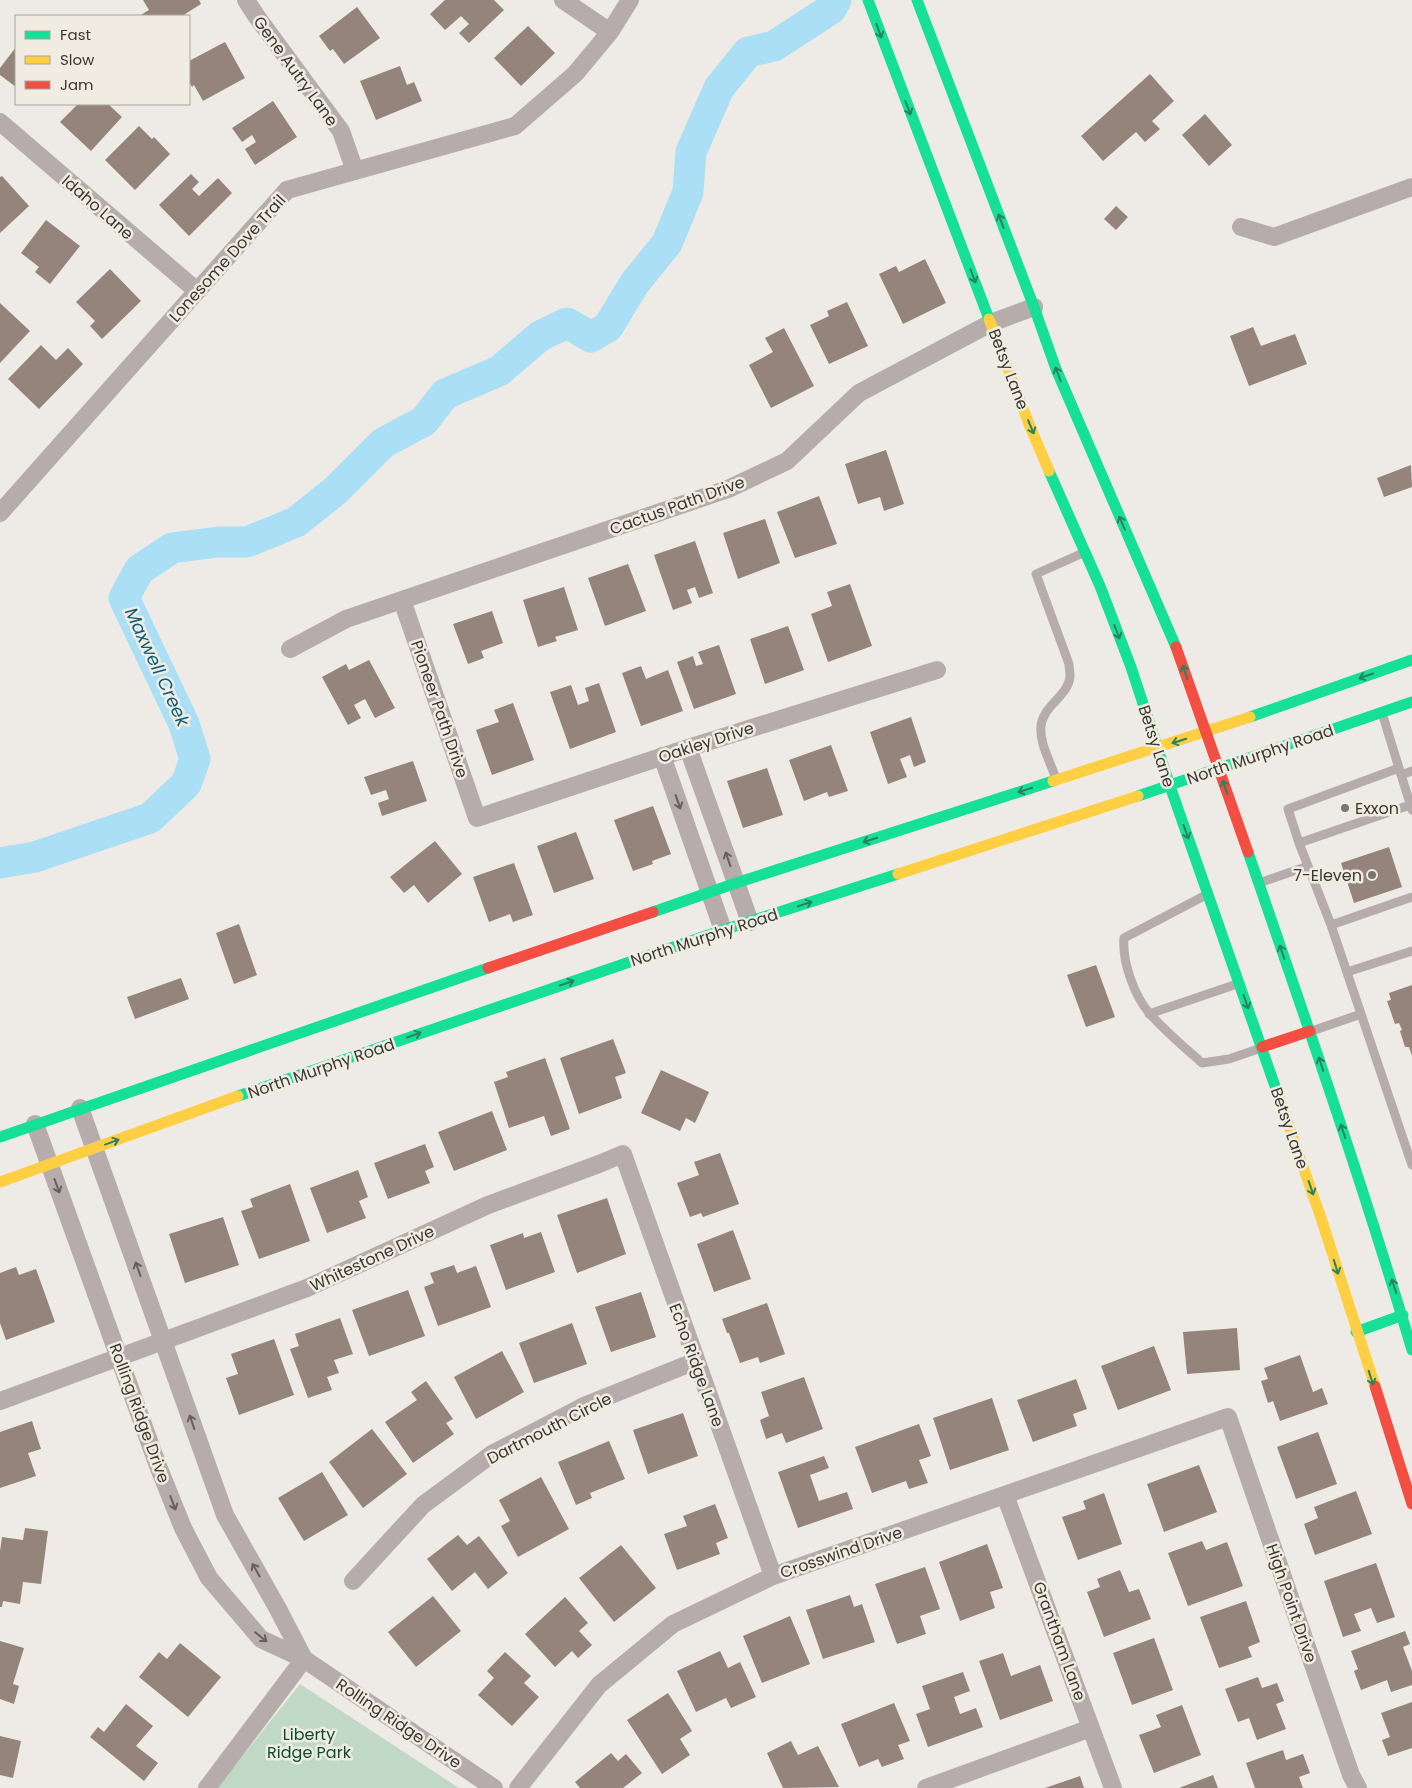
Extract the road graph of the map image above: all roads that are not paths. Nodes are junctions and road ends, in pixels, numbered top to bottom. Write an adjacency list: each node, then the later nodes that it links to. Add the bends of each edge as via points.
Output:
1 (246, 0): 8 (street, Gene Autry Lane, via 340,131)
2 (563, 0): 6 (street)
3 (630, 0): 6 (street, Lonesome Dove Trail)
4 (868, 0): 13 (main road, Betsy Lane, one-way to 13)
5 (917, 0): 12 (main road, one-way to 5)
6 (610, 32): 8 (street, Lonesome Dove Trail, via 575,74 515,126)
7 (0, 122): 11 (street, Idaho Lane)
8 (355, 171): 11 (street, Lonesome Dove Trail, via 287,190)
9 (1412, 187): 10 (street, via 1274,237)
10 (1241, 227)
11 (197, 291): 14 (street, Lonesome Dove Trail)
12 (1034, 307): 13 (street, Cactus Path Drive); 22 (main road, one-way to 12, via 1178,651 1072,410)
13 (991, 323): 15 (main road, Betsy Lane, one-way to 15, via 1029,424); 16 (street, Cactus Path Drive, via 859,393 787,461 728,490)
14 (0, 513)
15 (1086, 552): 24 (main road, Betsy Lane, one-way to 24); 29 (lane, via 1036,574 1069,664 1070,677 1065,690 1046,712 1040,725 1041,738)
16 (402, 600): 17 (street, Cactus Path Drive, via 346,619); 32 (street, Pioneer Path Drive)
17 (290, 649)
18 (1412, 660): 22 (main road, one-way to 22)
19 (937, 670): 23 (street, Oakley Drive)
20 (1412, 702): 21 (main road, North Murphy Road)
21 (1382, 712): 26 (main road, North Murphy Road); 27 (lane)
22 (1206, 732): 24 (main road, one-way to 24); 26 (main road)
23 (688, 748): 25 (street, Oakley Drive); 35 (street, one-way to 23)
24 (1158, 748): 29 (main road); 30 (main road, Betsy Lane)
25 (662, 756): 32 (street, Oakley Drive); 37 (street, one-way to 37)
26 (1219, 768): 30 (main road, North Murphy Road); 36 (main road, one-way to 26)
27 (1400, 771): 28 (lane); 31 (lane); 33 (lane, via 1288,809)
28 (1412, 771)
29 (1057, 780): 35 (main road, one-way to 35)
30 (1170, 786): 38 (main road, Betsy Lane, one-way to 38); 40 (main road, North Murphy Road, one-way to 30)
31 (1411, 807): 33 (lane)
32 (477, 818)
33 (1299, 843): 34 (lane)
34 (1308, 866): 36 (lane); 41 (lane)
35 (736, 883): 37 (main road); 40 (street)
36 (1257, 883): 48 (main road, one-way to 36)
37 (710, 893): 42 (street); 50 (main road)
38 (1208, 893): 45 (main road, Betsy Lane); 46 (lane, via 1124,938 1123,951 1132,984)
39 (1412, 898): 41 (lane)
40 (750, 922): 42 (main road, North Murphy Road)
41 (1331, 925): 44 (lane)
42 (723, 930): 53 (main road, North Murphy Road, one-way to 42, via 294,1076)
43 (1412, 950): 44 (lane)
44 (1347, 972): 47 (lane)
45 (1240, 983): 46 (lane); 49 (main road, Betsy Lane, one-way to 49)
46 (1149, 1014): 49 (lane, via 1202,1063 1229,1059)
47 (1361, 1014): 48 (lane); 56 (lane)
48 (1310, 1031): 49 (main road); 58 (main road, one-way to 48)
49 (1262, 1048): 59 (main road, Betsy Lane, one-way to 59, via 1322,1221)
50 (80, 1108): 51 (main road); 53 (street, Rolling Ridge Drive)
51 (35, 1124): 52 (main road); 55 (street, Rolling Ridge Drive)
52 (0, 1137)
53 (95, 1148): 55 (main road, North Murphy Road); 60 (street, Rolling Ridge Drive, one-way to 53)
54 (623, 1154): 60 (street, Whitestone Drive, via 488,1205 308,1288); 63 (street, Echo Ridge Lane)
55 (49, 1163): 57 (main road, North Murphy Road); 62 (street, Rolling Ridge Drive, one-way to 62)
56 (1412, 1165)
57 (0, 1182)
58 (1408, 1314): 59 (main road); 61 (main road)
59 (1356, 1332): 67 (main road, Betsy Lane, one-way to 67)
60 (164, 1342): 62 (street, Whitestone Drive); 70 (street, Rolling Ridge Drive, one-way to 60, via 225,1515)
61 (1412, 1350)
62 (120, 1357): 64 (street, Whitestone Drive); 70 (street, Rolling Ridge Drive, one-way to 70, via 182,1528 209,1578 261,1639)
63 (696, 1361): 68 (street, Echo Ridge Lane); 69 (street, Dartmouth Circle, via 586,1405 492,1454 423,1505)
64 (0, 1401)
65 (1228, 1417): 66 (street, Crosswind Drive); 77 (street, High Point Drive)
66 (1006, 1495): 68 (street, Crosswind Drive); 71 (street, Grantham Lane)
67 (1412, 1504)
68 (773, 1576): 74 (street, Crosswind Drive, via 673,1624 598,1685)
69 (354, 1581)
70 (304, 1659): 72 (street); 73 (street, Rolling Ridge Drive)
71 (1092, 1728): 75 (street); 76 (street, Grantham Lane)
72 (207, 1788)
73 (494, 1788)
74 (518, 1788)
75 (926, 1788)
76 (1113, 1788)
77 (1358, 1788)

